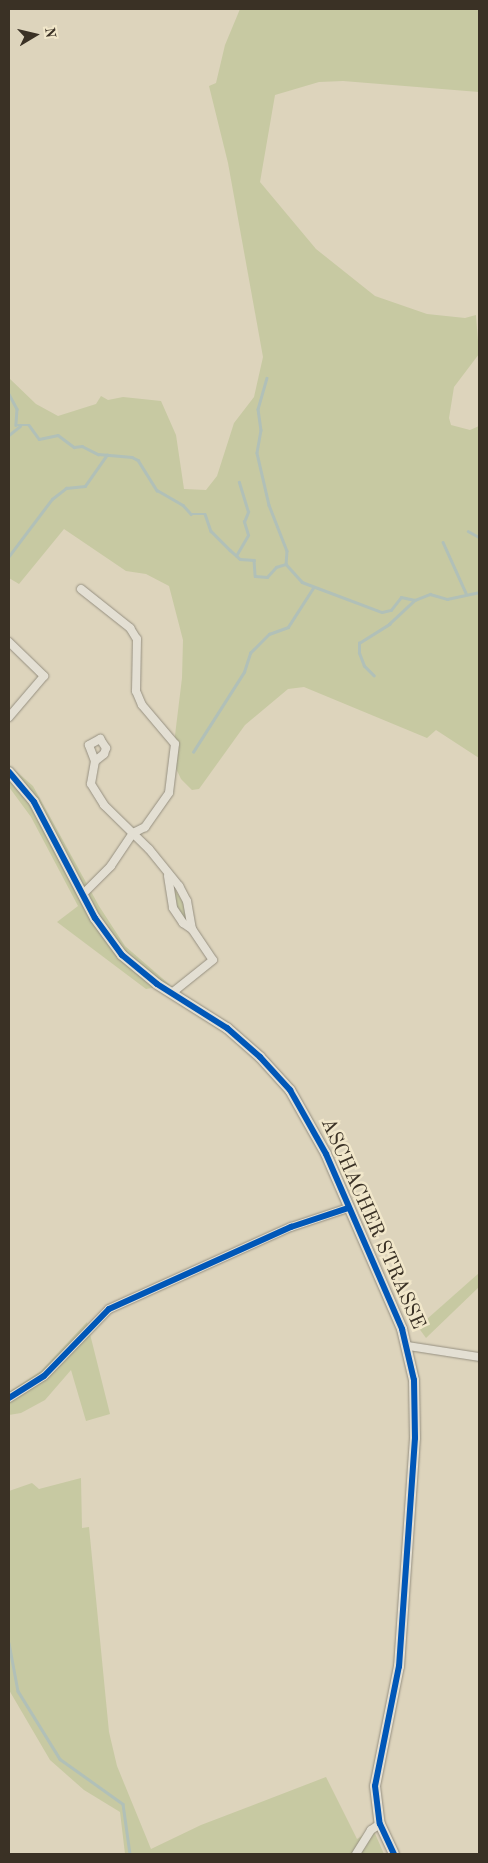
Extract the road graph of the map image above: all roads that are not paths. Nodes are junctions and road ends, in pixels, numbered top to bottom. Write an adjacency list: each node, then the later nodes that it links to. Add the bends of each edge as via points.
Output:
1 (81, 588): 6 (street, via 130,628 137,639 136,691 142,705 174,744 169,793 144,828)
2 (9, 642): 3 (street, via 44,676)
3 (9, 717)
4 (95, 761): 6 (street, via 91,784 104,805)
5 (9, 772): 8 (street, ASCHACHER STRASSE, via 38,809)
6 (132, 834): 7 (street); 8 (street, via 111,866)
7 (168, 876): 9 (street, via 187,901); 9 (street, via 172,908)
8 (83, 894): 10 (street, ASCHACHER STRASSE, via 109,940 122,955)
9 (192, 929): 10 (street, via 213,960)
10 (172, 993): 11 (street, ASCHACHER STRASSE, via 226,1028 260,1057 290,1090 314,1130)
11 (348, 1208): 12 (street, ASCHACHER STRASSE); 14 (street, via 291,1227 109,1309 50,1371)
12 (408, 1346): 13 (street); 15 (street, ASCHACHER STRASSE, via 416,1396 415,1438 397,1683 376,1774)
13 (479, 1357)
14 (9, 1398)
15 (380, 1824): 16 (street, via 371,1830); 17 (street, ASCHACHER STRASSE)
16 (356, 1854)
17 (394, 1854)

